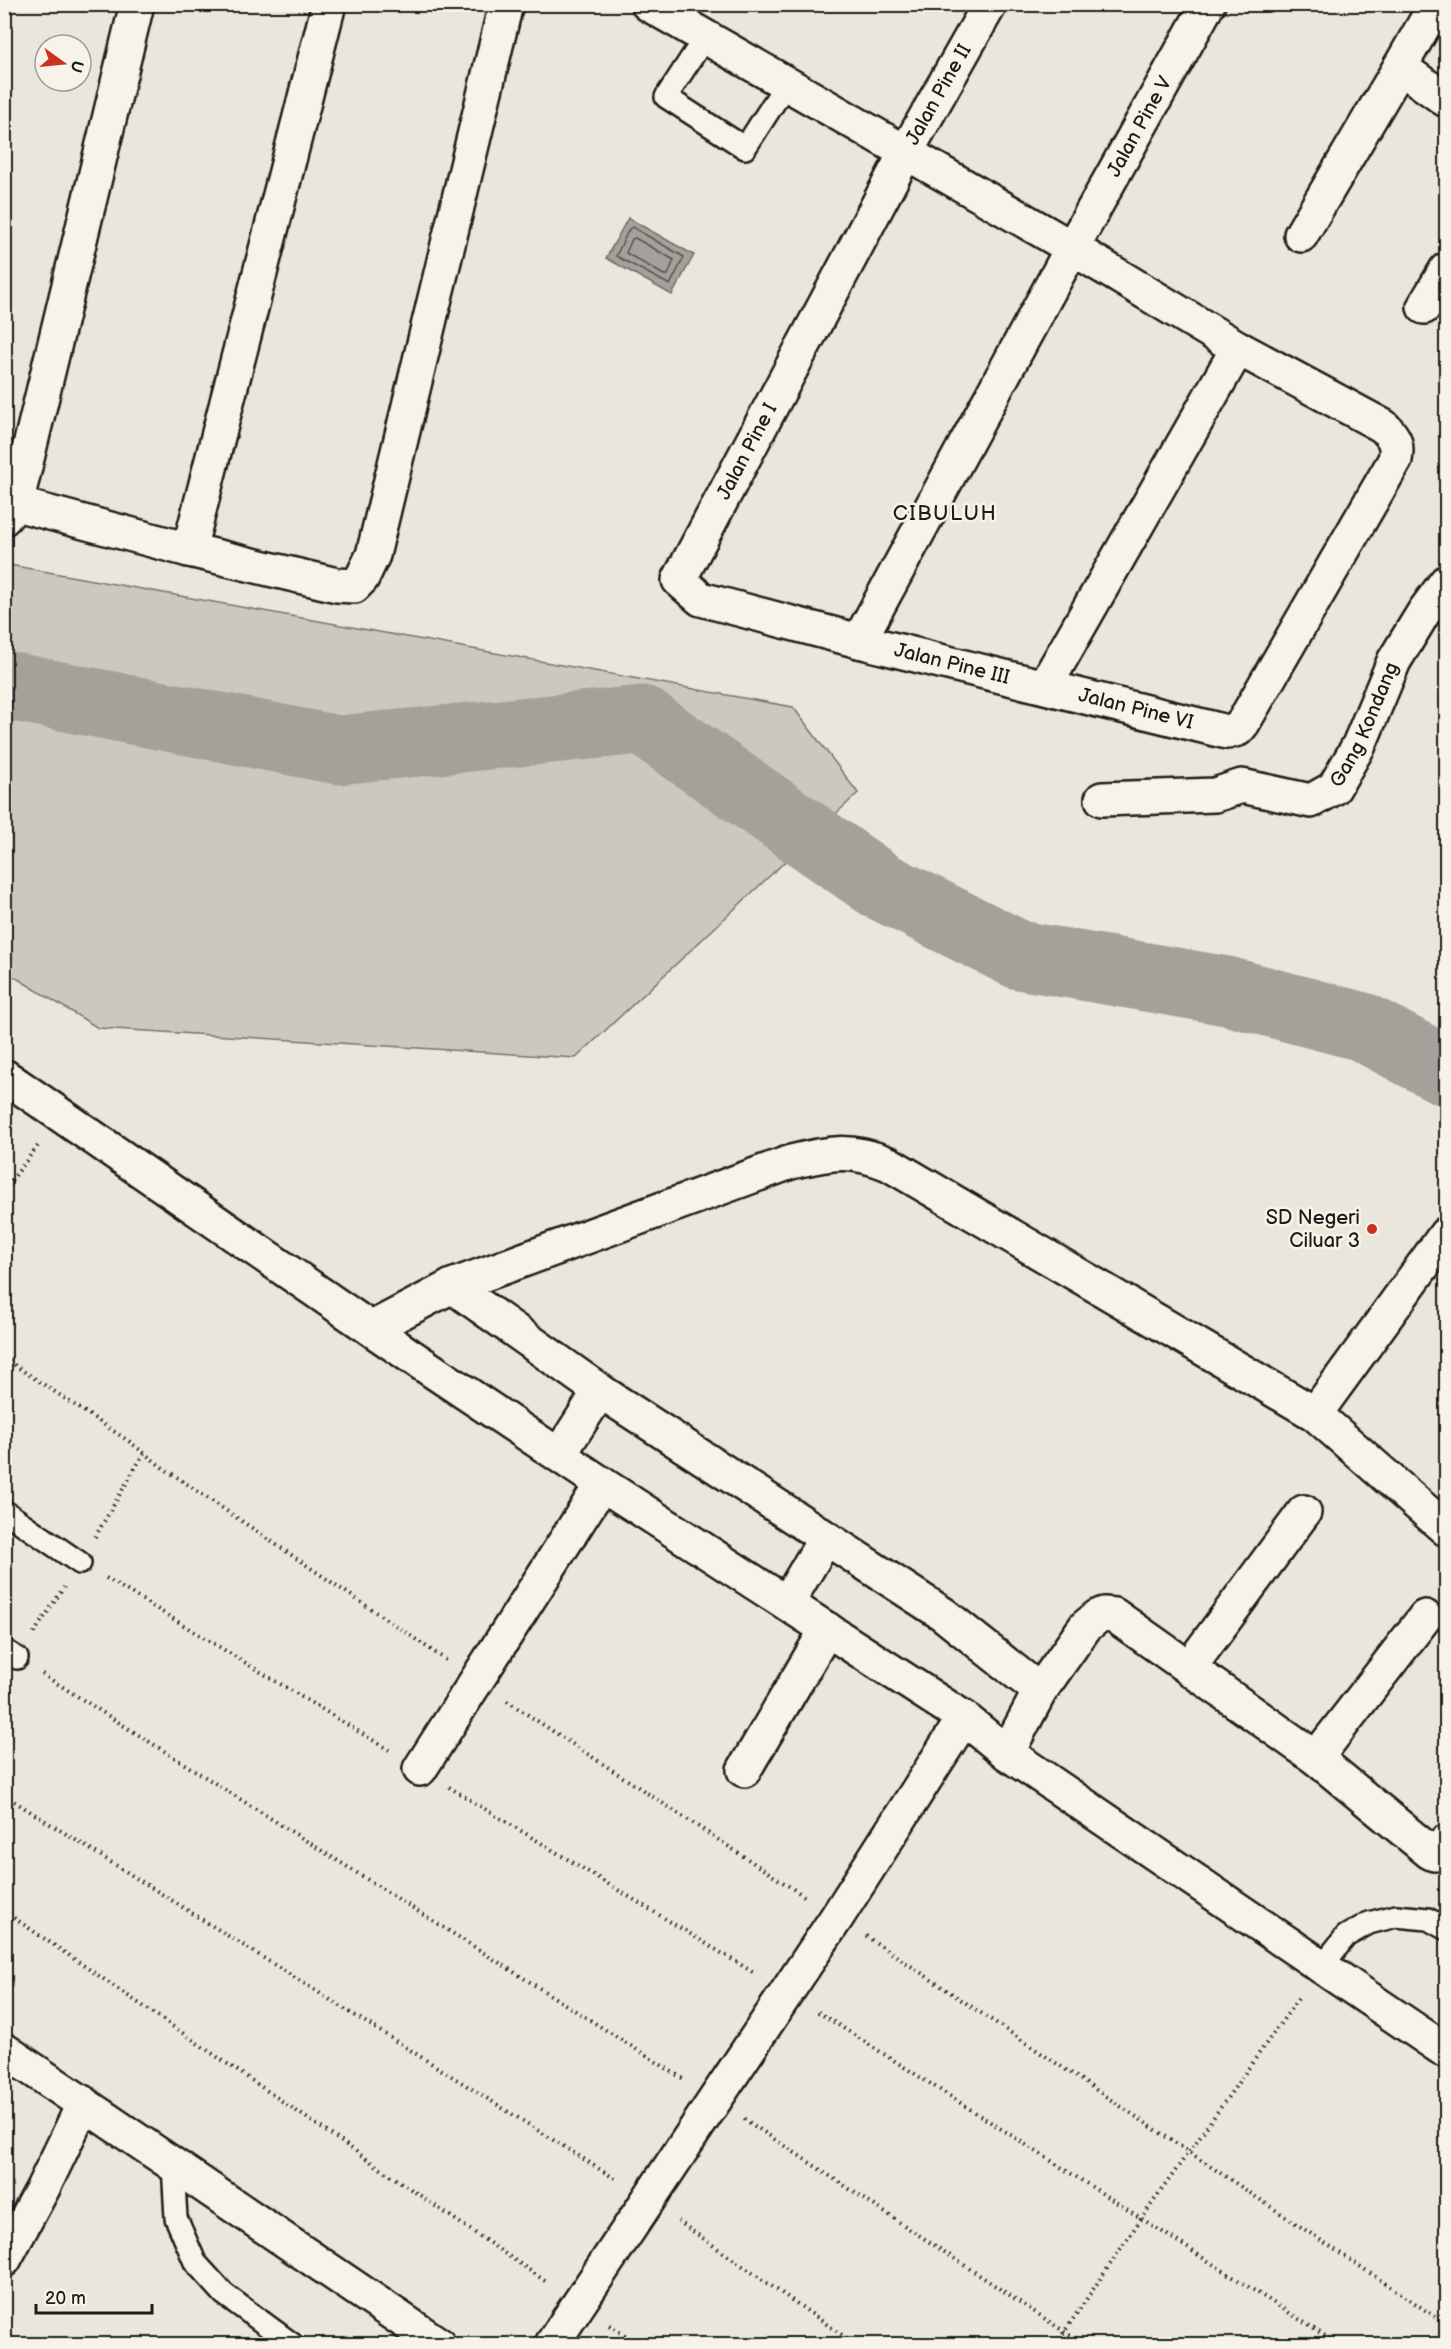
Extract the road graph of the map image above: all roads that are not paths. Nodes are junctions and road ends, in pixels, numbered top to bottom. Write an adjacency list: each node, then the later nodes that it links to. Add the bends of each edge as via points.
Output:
1 (137, 4): 18 (street)
2 (329, 4): 19 (street)
3 (506, 4): 19 (street, via 374,555 362,578 354,586 337,585)
4 (648, 4): 8 (street)
5 (990, 4): 12 (street, Jalan Pine II)
6 (1208, 4): 14 (street, Jalan Pine V)
7 (1436, 4): 9 (street)
8 (705, 37): 10 (street); 10 (lane, via 666,97 745,148)
9 (1400, 67): 11 (street); 13 (street)
10 (786, 84): 12 (street)
11 (1446, 100)
12 (906, 152): 14 (street); 21 (street, Jalan Pine I, via 679,580 700,599)
13 (1301, 235)
14 (1072, 248): 17 (street); 21 (street, Jalan Pine V)
15 (1446, 270): 16 (street)
16 (1424, 307)
17 (1238, 348): 22 (street); 22 (street, Jalan Pine VI, via 1383,426 1398,446 1395,460 1238,729 1227,732)
18 (10, 511): 19 (street)
19 (189, 550)
20 (1446, 582): 23 (street, Gang Kondang, via 1394,661 1359,745 1334,788 1311,801 1242,786 1215,795)
21 (860, 641): 22 (street, Jalan Pine III)
22 (1045, 686)
23 (1102, 799)
24 (4, 1076): 27 (street)
25 (1446, 1234): 29 (street)
26 (452, 1286): 27 (street); 28 (street); 29 (street, via 791,1162 832,1153 866,1155 889,1164)
27 (372, 1328): 30 (street)
28 (600, 1391): 30 (street); 35 (street)
29 (1315, 1414): 34 (street)
30 (559, 1455): 31 (street)
31 (603, 1484): 37 (street); 45 (street)
32 (4, 1511): 36 (lane)
33 (1304, 1512): 40 (street)
34 (1446, 1529)
35 (825, 1539): 37 (street); 41 (street, via 943,1614)
36 (80, 1563)
37 (786, 1603): 39 (street)
38 (1425, 1617): 44 (street)
39 (826, 1629): 42 (street); 46 (street)
40 (1189, 1668): 41 (street, via 1123,1619 1104,1614 1085,1627); 44 (street)
41 (1040, 1691): 43 (street)
42 (964, 1718): 43 (street); 57 (street, via 837,1917)
43 (1007, 1754): 49 (street)
44 (1316, 1758): 47 (street, via 1430,1852 1440,1852)
45 (420, 1769)
46 (744, 1770)
47 (1446, 1842)
48 (1446, 1929): 49 (lane, via 1428,1919 1396,1916 1369,1923 1346,1936)
49 (1322, 1966): 51 (street)
50 (4, 2050): 52 (street)
51 (1446, 2051)
52 (84, 2103): 53 (street); 54 (street)
53 (173, 2165): 55 (lane, via 176,2218 195,2262 224,2294); 56 (street)
54 (4, 2260)
55 (292, 2344)
56 (438, 2344)
57 (552, 2344)

